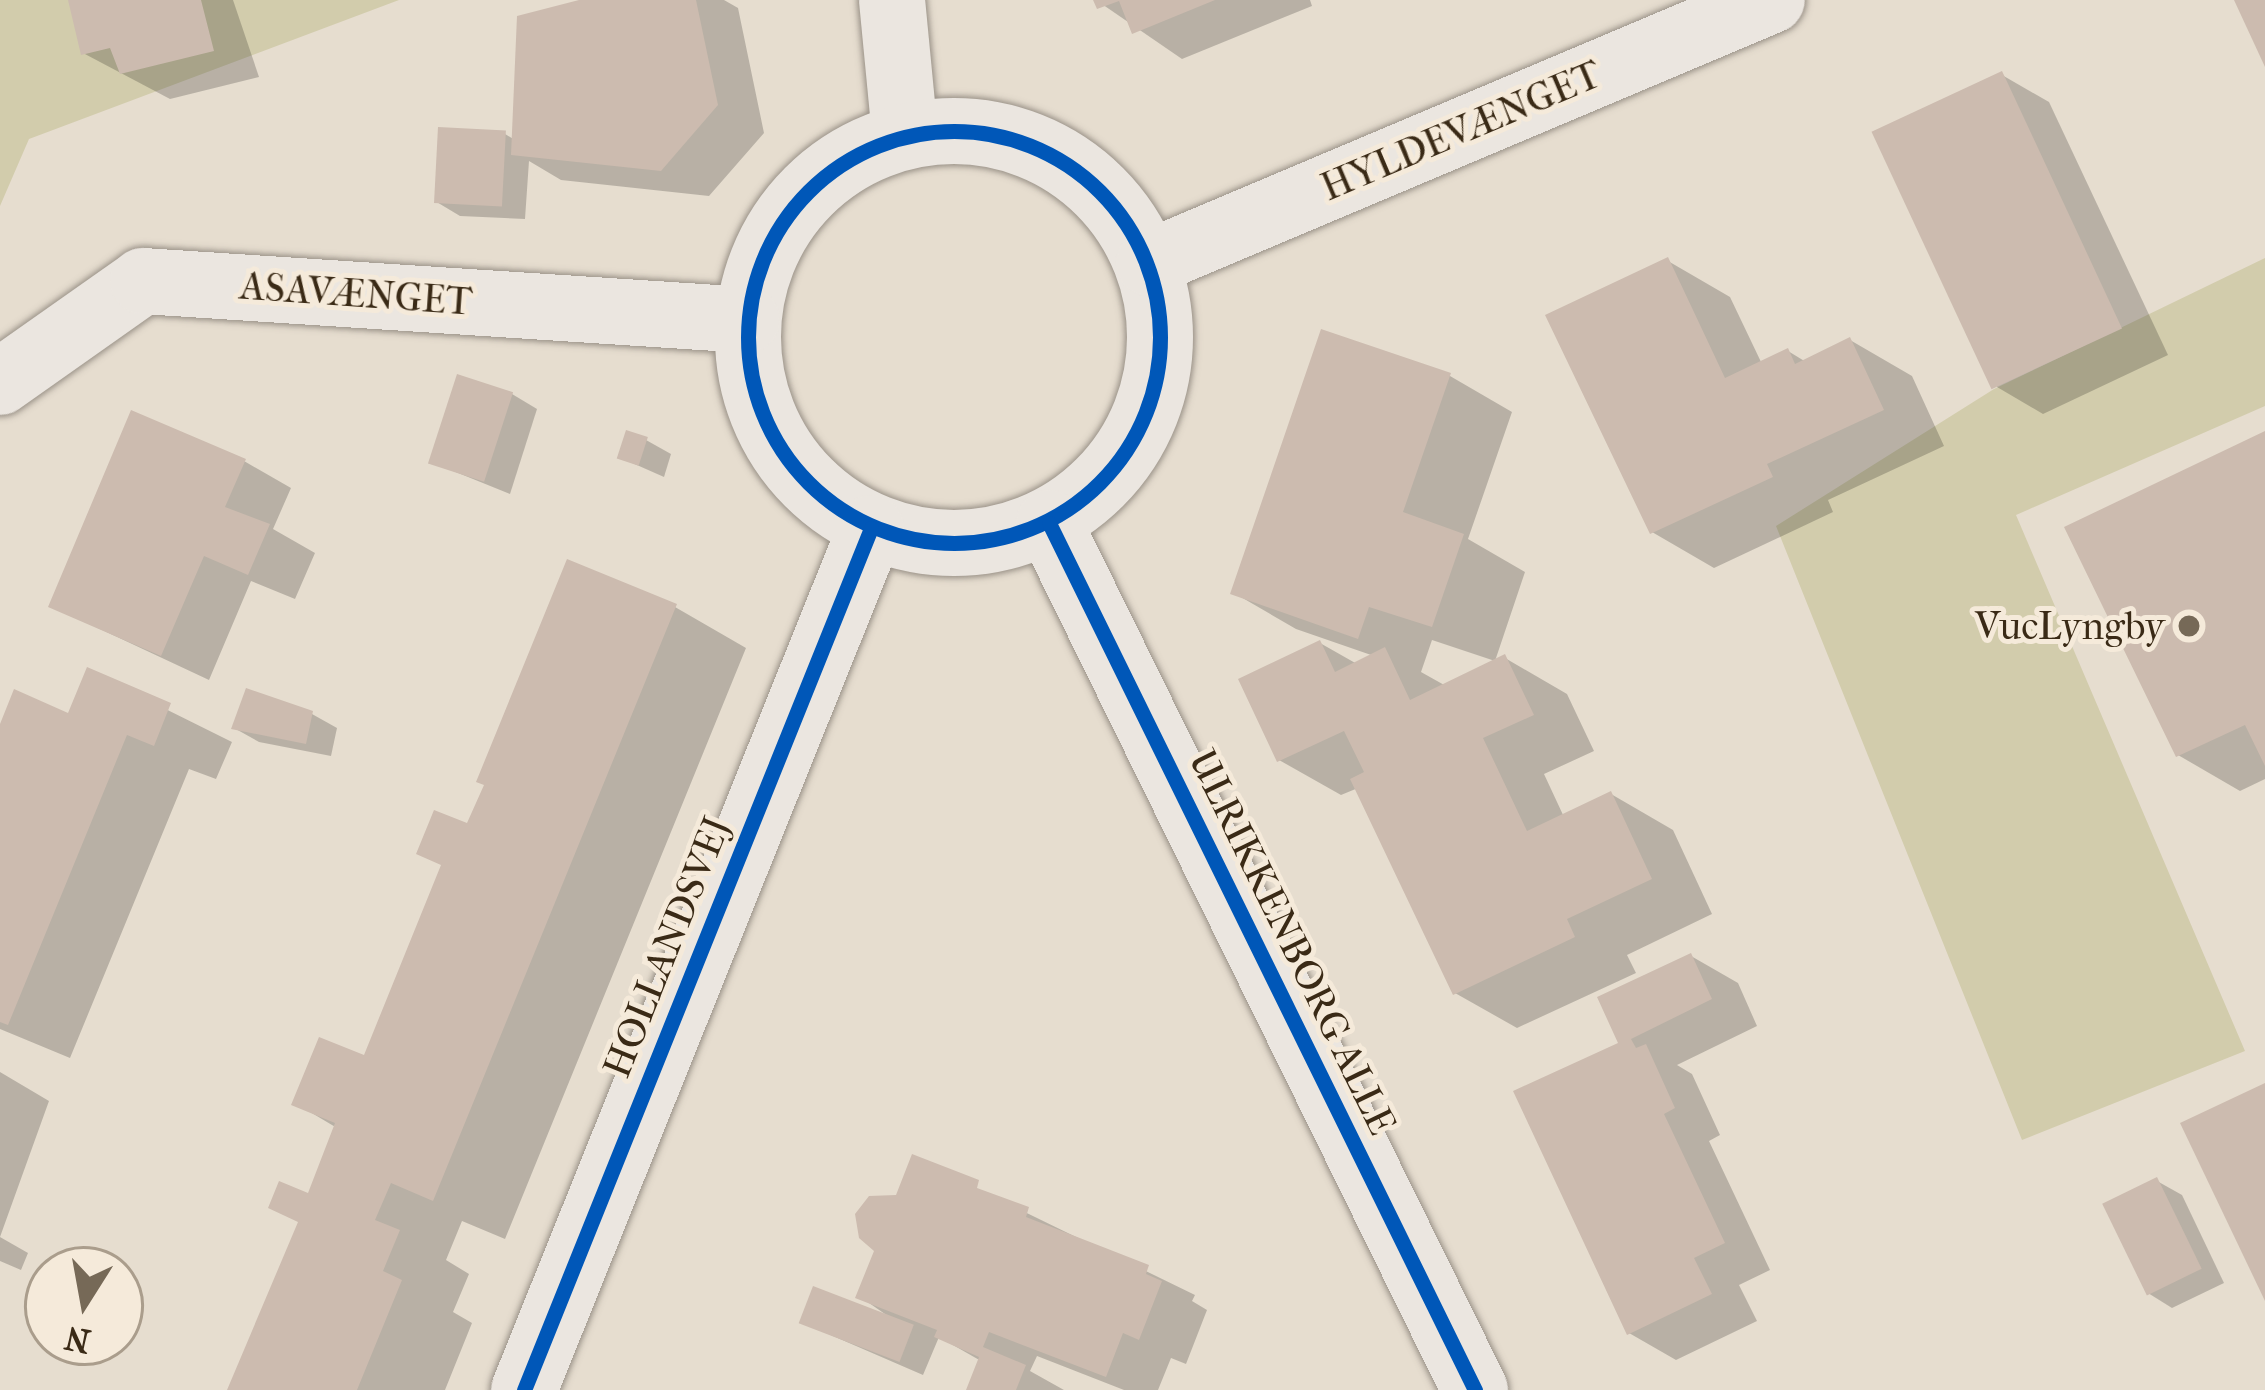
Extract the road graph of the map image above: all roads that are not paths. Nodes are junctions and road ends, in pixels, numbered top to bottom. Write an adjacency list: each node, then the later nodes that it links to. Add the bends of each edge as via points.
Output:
1 (892, 0): 3 (street)
2 (1772, 0): 4 (street, HYLDEVÆNGET)
3 (905, 135): 4 (street, via 980,130 1051,154 1110,200); 5 (street, via 845,159 796,202 762,257)
4 (1150, 262): 7 (street, via 1163,339 1149,412 1110,476)
5 (747, 320): 6 (street, ASAVÆNGET, via 143,280); 8 (street, via 757,405 801,478)
6 (0, 382)
7 (1049, 524): 8 (street, via 971,544 930,544); 10 (street, ULRIKKENBORG ALLE)
8 (871, 528): 9 (street, HOLLANDSVEJ)
9 (524, 1390)
10 (1475, 1390)

